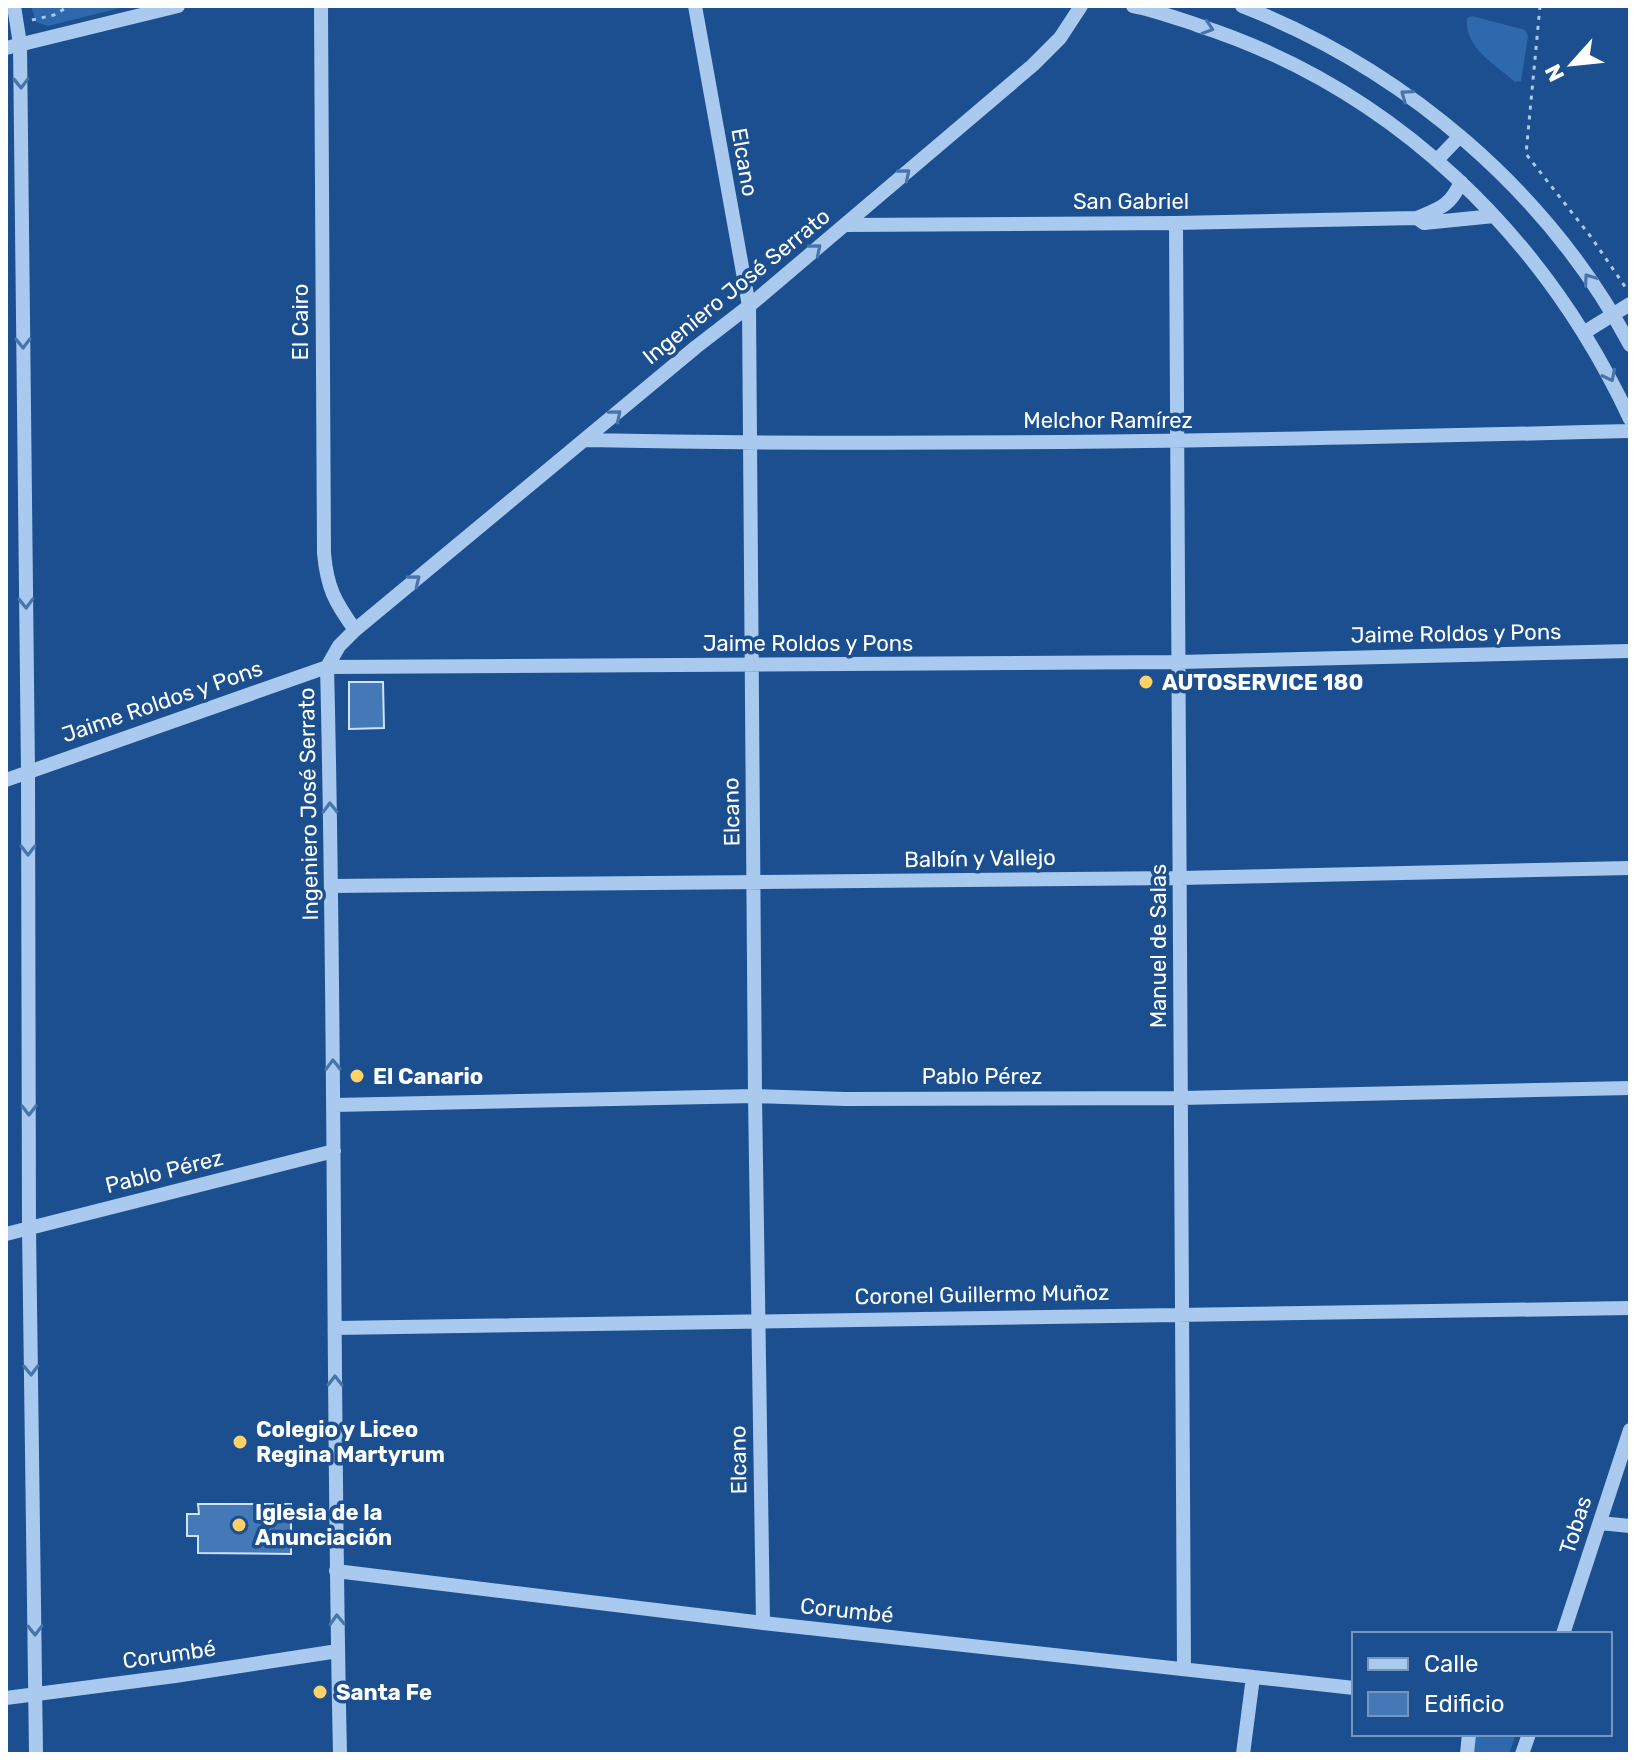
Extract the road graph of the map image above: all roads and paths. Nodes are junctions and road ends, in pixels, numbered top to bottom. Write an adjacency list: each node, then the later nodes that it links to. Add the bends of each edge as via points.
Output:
1 (14, 6): 10 (street)
2 (69, 6): 10 (path)
3 (178, 6): 11 (street)
4 (321, 6): 30 (street, El Cairo, via 324,553 326,581)
5 (695, 6): 21 (street, Elcano)
6 (1081, 6): 18 (street, Ingeniero José Serrato, one-way to 6, via 1033,65)
7 (1133, 6): 13 (street, one-way to 13, via 1241,39 1275,55 1351,97)
8 (1242, 6): 12 (street, one-way to 8, via 1383,78 1314,38)
9 (1540, 6): 19 (path, via 1526,154)
10 (17, 23): 11 (street)
11 (13, 46): 35 (street, one-way to 35)
12 (1460, 136): 13 (street); 22 (street, one-way to 12, via 1529,203)
13 (1437, 160): 14 (street)
14 (1461, 182): 15 (street); 16 (street, San Gabriel, via 1453,199)
15 (1494, 216): 16 (street, San Gabriel, via 1424,223); 23 (street, via 1543,271)
16 (1417, 218): 17 (street, San Gabriel)
17 (1176, 223): 18 (street, San Gabriel); 28 (street, Manuel de Salas)
18 (846, 225): 21 (street, Ingeniero José Serrato, one-way to 18)
19 (1630, 295)
20 (1630, 304): 22 (street)
21 (749, 306): 27 (street, Ingeniero José Serrato, one-way to 21); 29 (street, Elcano)
22 (1612, 314): 23 (street); 24 (street)
23 (1585, 332): 25 (street, one-way to 25)
24 (1630, 345)
25 (1630, 419)
26 (1630, 431): 28 (street, Melchor Ramírez)
27 (586, 440): 29 (street, Melchor Ramírez); 30 (street, Ingeniero José Serrato, one-way to 27)
28 (1178, 442): 29 (street, Melchor Ramírez); 32 (street, Manuel de Salas)
29 (750, 443): 33 (street, Elcano)
30 (355, 630): 34 (street, Ingeniero José Serrato)
31 (1630, 651): 32 (street, Jaime Roldos y Pons)
32 (1179, 662): 33 (street, Jaime Roldos y Pons); 38 (street, Manuel de Salas)
33 (751, 666): 34 (street, Jaime Roldos y Pons); 39 (street, Elcano)
34 (327, 667): 35 (street, Jaime Roldos y Pons); 40 (street, Ingeniero José Serrato, one-way to 34)
35 (28, 772): 36 (street, Jaime Roldos y Pons); 46 (street, one-way to 46)
36 (6, 780)
37 (1630, 868): 38 (street, Balbín y Vallejo)
38 (1180, 878): 39 (street, Balbín y Vallejo); 43 (street, Manuel de Salas)
39 (754, 882): 40 (street, Balbín y Vallejo); 42 (street, Elcano)
40 (331, 886): 44 (street, Ingeniero José Serrato, one-way to 40)
41 (1630, 1088): 43 (street, Pablo Pérez)
42 (755, 1096): 43 (street, Pablo Pérez); 44 (street, Pablo Pérez); 50 (street, Elcano)
43 (1181, 1098): 49 (street, Manuel de Salas)
44 (334, 1105): 45 (street, Ingeniero José Serrato)
45 (334, 1151): 46 (street, Pablo Pérez); 51 (street, Ingeniero José Serrato)
46 (29, 1228): 47 (street, Pablo Pérez); 62 (street, one-way to 62)
47 (6, 1234)
48 (1630, 1308): 49 (street, Coronel Guillermo Muñoz)
49 (1182, 1313): 50 (street, Coronel Guillermo Muñoz); 59 (street, Manuel de Salas)
50 (757, 1320): 51 (street, Coronel Guillermo Muñoz); 56 (street, Elcano)
51 (335, 1328): 55 (street, Ingeniero José Serrato, one-way to 51)
52 (1630, 1430): 53 (street, Tobas)
53 (1600, 1523): 54 (street); 57 (street, Tobas)
54 (1630, 1526)
55 (336, 1571): 56 (street, Corumbé); 58 (street, Ingeniero José Serrato, one-way to 55)
56 (763, 1623): 59 (street, Corumbé)
57 (1564, 1632)
58 (338, 1651): 62 (street, Corumbé); 65 (street, Ingeniero José Serrato)
59 (1184, 1669): 60 (street, Corumbé)
60 (1253, 1677): 61 (street, Corumbé); 66 (street)
61 (1352, 1688)
62 (36, 1694): 63 (street, Corumbé); 64 (street)
63 (6, 1698)
64 (36, 1754)
65 (340, 1754)
66 (1243, 1754)

